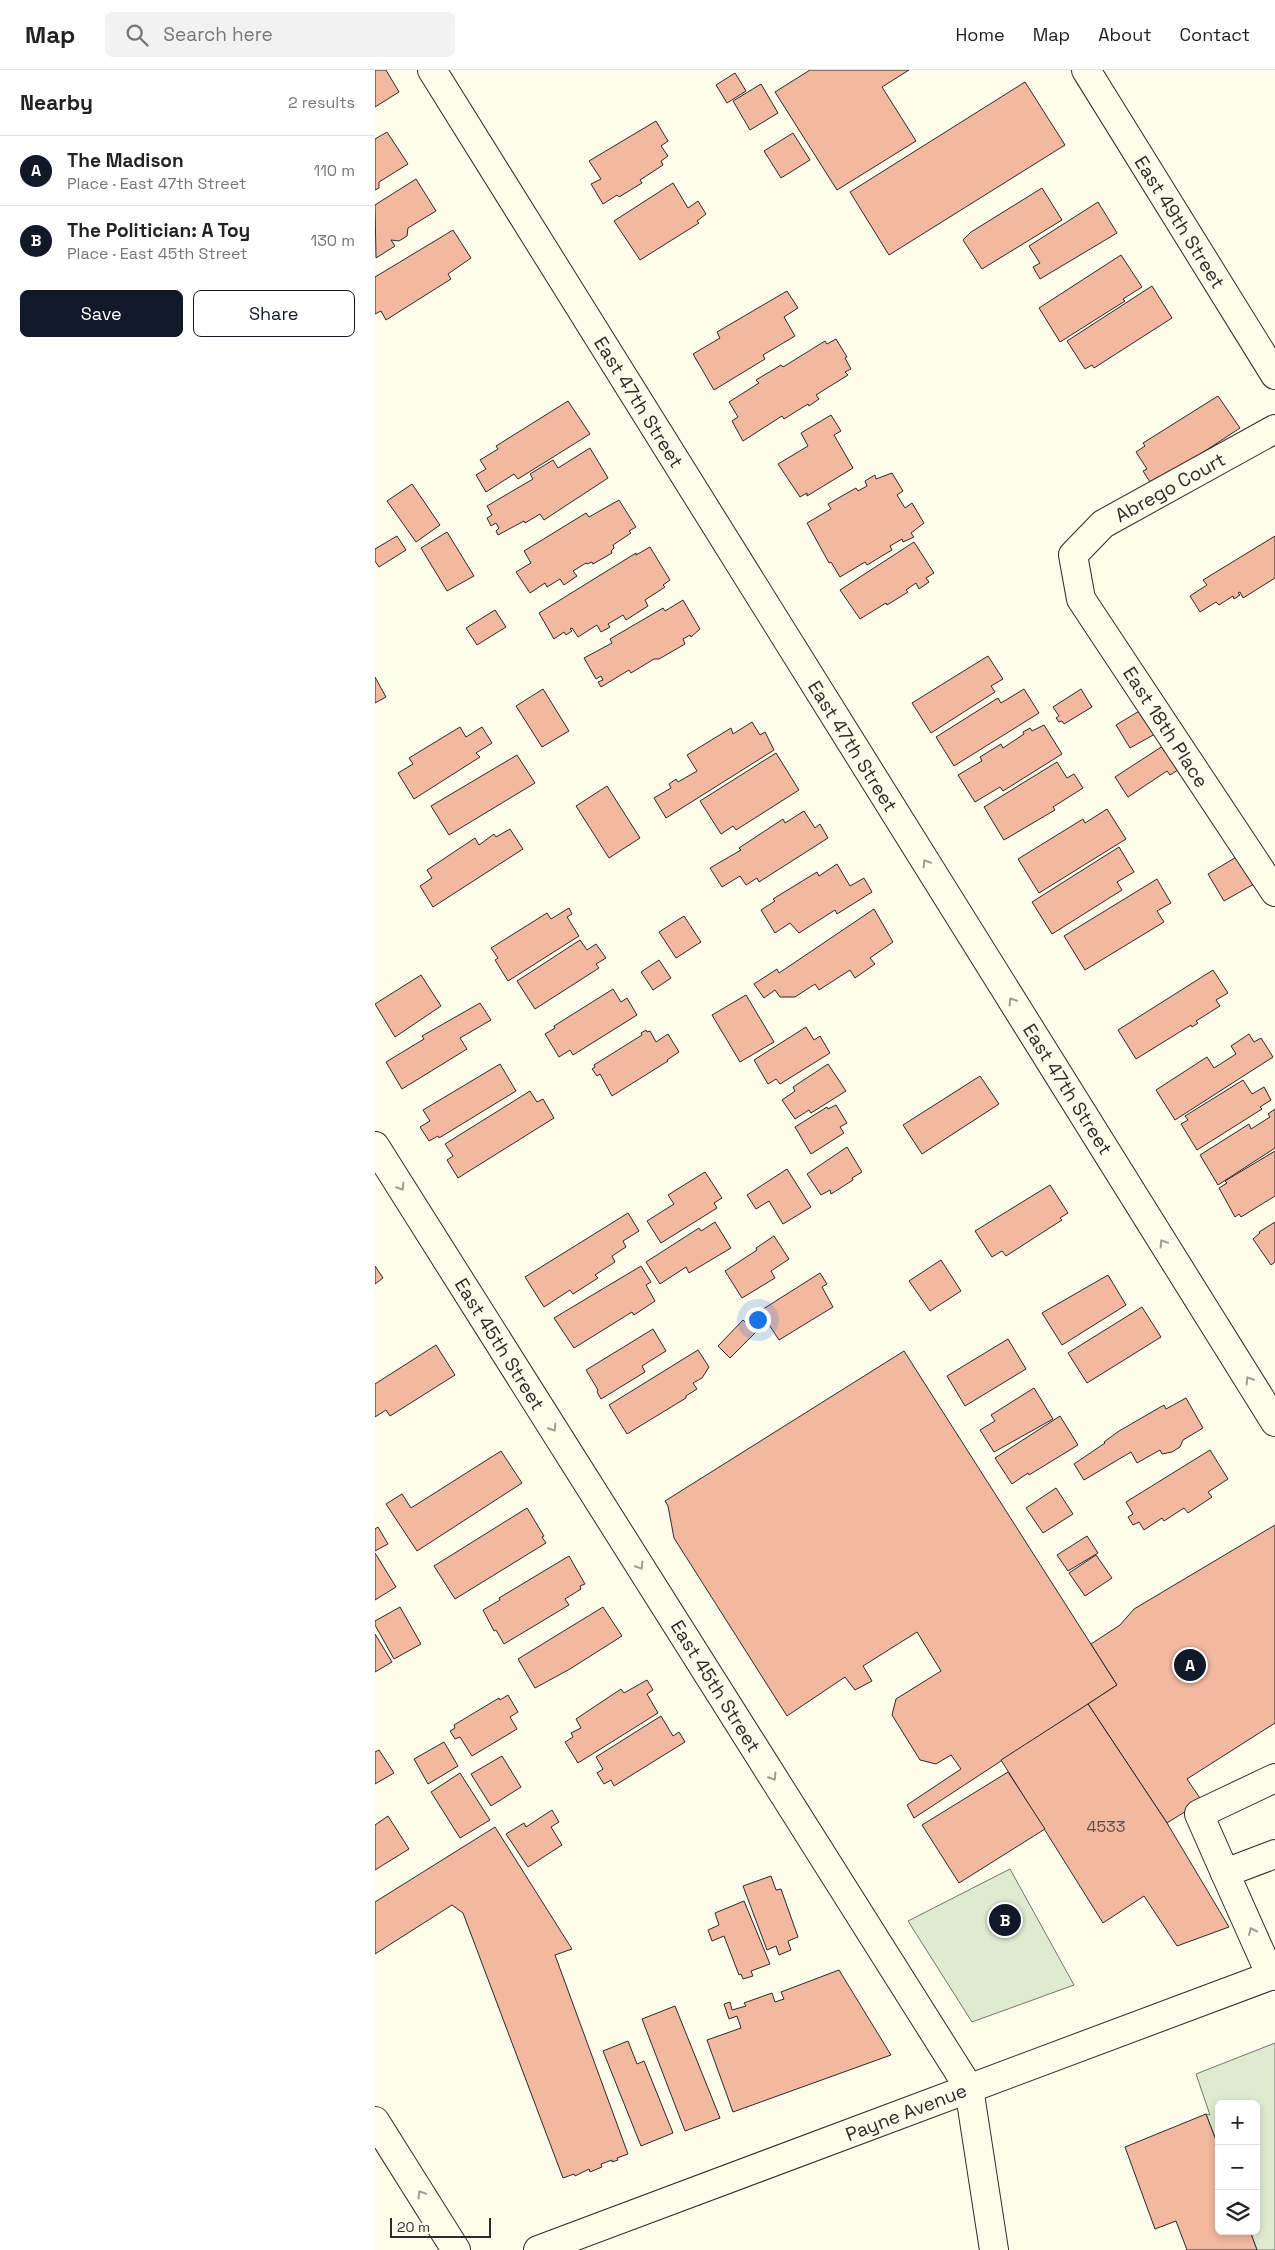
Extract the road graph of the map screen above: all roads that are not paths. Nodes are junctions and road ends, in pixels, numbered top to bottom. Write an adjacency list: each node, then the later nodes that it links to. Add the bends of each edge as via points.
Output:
1 (432, 70): 8 (street, East 47th Street, one-way to 1)
2 (1086, 70): 3 (street, East 49th Street)
3 (1275, 375)
4 (1275, 429): 5 (street, Abrego Court, via 1103,524)
5 (1073, 555): 6 (street, East 18th Place, via 1081,599)
6 (1275, 892)
7 (375, 1146): 13 (street, East 45th Street, one-way to 13)
8 (1275, 1422)
9 (1275, 1778): 11 (street, via 1199,1814)
10 (1275, 1854): 11 (street)
11 (1225, 1873): 12 (street, one-way to 11)
12 (1273, 1975): 13 (street, Payne Avenue)
13 (969, 2088): 16 (street, Payne Avenue); 17 (street, East 45th Street)
14 (375, 2121): 15 (street, one-way to 14)
15 (456, 2250)
16 (538, 2250)
17 (994, 2250)

